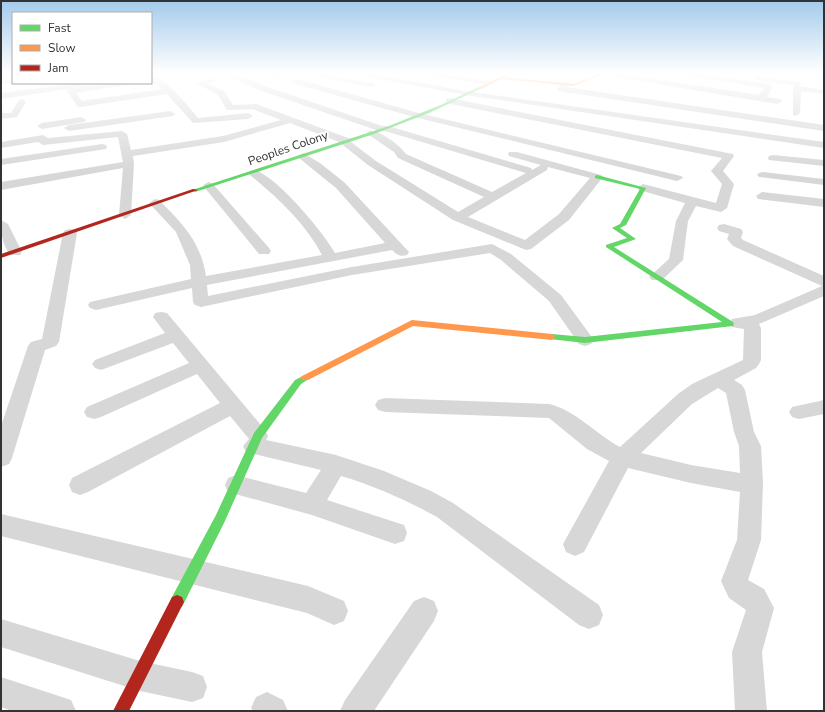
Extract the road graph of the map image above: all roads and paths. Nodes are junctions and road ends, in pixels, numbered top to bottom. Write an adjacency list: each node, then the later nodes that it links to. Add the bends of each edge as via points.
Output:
1 (19, 106): 21 (street, via 14,115)
2 (161, 106): 24 (street)
3 (184, 106): 15 (street, via 196,121)
4 (229, 106): 5 (street)
5 (250, 106)
6 (254, 106): 15 (street)
7 (313, 106): 26 (street)
8 (384, 106): 19 (street)
9 (441, 106): 19 (street, Peoples Colony)
10 (474, 106): 49 (street, via 729,156 717,170 728,184 721,208)
11 (561, 106): 30 (street)
12 (640, 106): 18 (street)
13 (677, 106): 25 (street)
14 (796, 106): 20 (street, via 792,112)
15 (272, 113): 23 (street)
16 (89, 114): 22 (street)
17 (170, 114): 27 (street, via 36,133)
18 (690, 114)
19 (417, 115): 26 (street, Peoples Colony); 42 (street)
20 (808, 115)
21 (1, 116)
22 (67, 118)
23 (290, 120): 28 (street); 31 (street, via 224,139)
24 (42, 126)
25 (824, 128)
26 (380, 130): 28 (street, Peoples Colony); 39 (street); 48 (street, via 402,156)
27 (35, 140): 29 (street); 31 (street, via 43,138 44,142 122,134)
28 (346, 142): 33 (street, Peoples Colony); 53 (street, via 430,202)
29 (1, 145)
30 (824, 145)
31 (127, 154): 35 (street); 44 (street); 52 (street)
32 (513, 154): 37 (street)
33 (303, 156): 38 (street, Peoples Colony); 57 (street, via 339,185)
34 (773, 158): 36 (street)
35 (1, 162)
36 (824, 163)
37 (550, 164): 39 (street); 41 (street)
38 (254, 172): 45 (street, Peoples Colony); 61 (street, via 280,194 324,243)
39 (536, 172): 48 (street)
40 (763, 175): 43 (street)
41 (597, 177): 46 (street); 53 (street, via 564,217 526,246)
42 (677, 178)
43 (824, 182)
44 (1, 186)
45 (208, 186): 50 (street, Peoples Colony); 58 (street)
46 (643, 188): 49 (street); 63 (street, via 623,225 615,228 633,239 608,246)
47 (762, 196): 51 (street)
48 (493, 197): 53 (street)
49 (692, 201): 63 (street, via 682,221 676,260)
50 (155, 203): 52 (street, Peoples Colony); 64 (street, via 182,231 197,265)
51 (824, 203)
52 (125, 215): 56 (street, Peoples Colony)
53 (458, 217)
54 (1, 224): 59 (street)
55 (724, 228): 65 (street, via 736,232 734,239 738,243)
56 (70, 233): 59 (street, Peoples Colony); 80 (street, via 50,342 38,346)
57 (395, 245): 61 (street); 62 (street)
58 (264, 250)
59 (15, 252): 60 (street, Peoples Colony)
60 (1, 256)
61 (331, 258): 64 (street)
62 (412, 261): 64 (street, via 201,302); 70 (street, via 492,248 555,298)
63 (657, 277): 68 (street)
64 (199, 282): 66 (street)
65 (822, 291): 68 (street, via 759,319)
66 (96, 305)
67 (161, 317): 69 (street)
68 (739, 323): 70 (street); 73 (street, via 753,328 752,360 750,364)
69 (176, 335): 71 (street); 72 (street)
70 (585, 340): 79 (street, via 412,323 298,382)
71 (101, 364)
72 (201, 365): 74 (street); 77 (street)
73 (720, 379): 81 (street, via 685,399); 83 (street, via 735,390 744,432 750,446)
74 (233, 405): 79 (street); 84 (street)
75 (385, 405): 81 (street, via 553,412 595,443)
76 (824, 407): 78 (street)
77 (94, 412)
78 (799, 412)
79 (256, 441): 82 (street); 85 (street)
80 (1, 458)
81 (622, 458): 83 (street, via 691,474); 89 (street)
82 (336, 464): 86 (street); 93 (street, via 424,498 445,510)
83 (752, 484): 101 (street, via 749,540 734,581 738,589 754,599 760,608 747,652)
84 (80, 485)
85 (236, 485): 86 (street); 90 (street)
86 (312, 505): 88 (street)
87 (1, 525): 90 (street)
88 (395, 533)
89 (575, 544)
90 (193, 572): 91 (street, via 308,600); 95 (street)
91 (334, 611)
92 (424, 611): 100 (street)
93 (589, 615)
94 (1, 633): 95 (street)
95 (140, 676): 96 (street); 99 (street)
96 (192, 687)
97 (1, 692): 98 (street)
98 (60, 711)
99 (122, 711)
100 (356, 711)
101 (751, 711)

